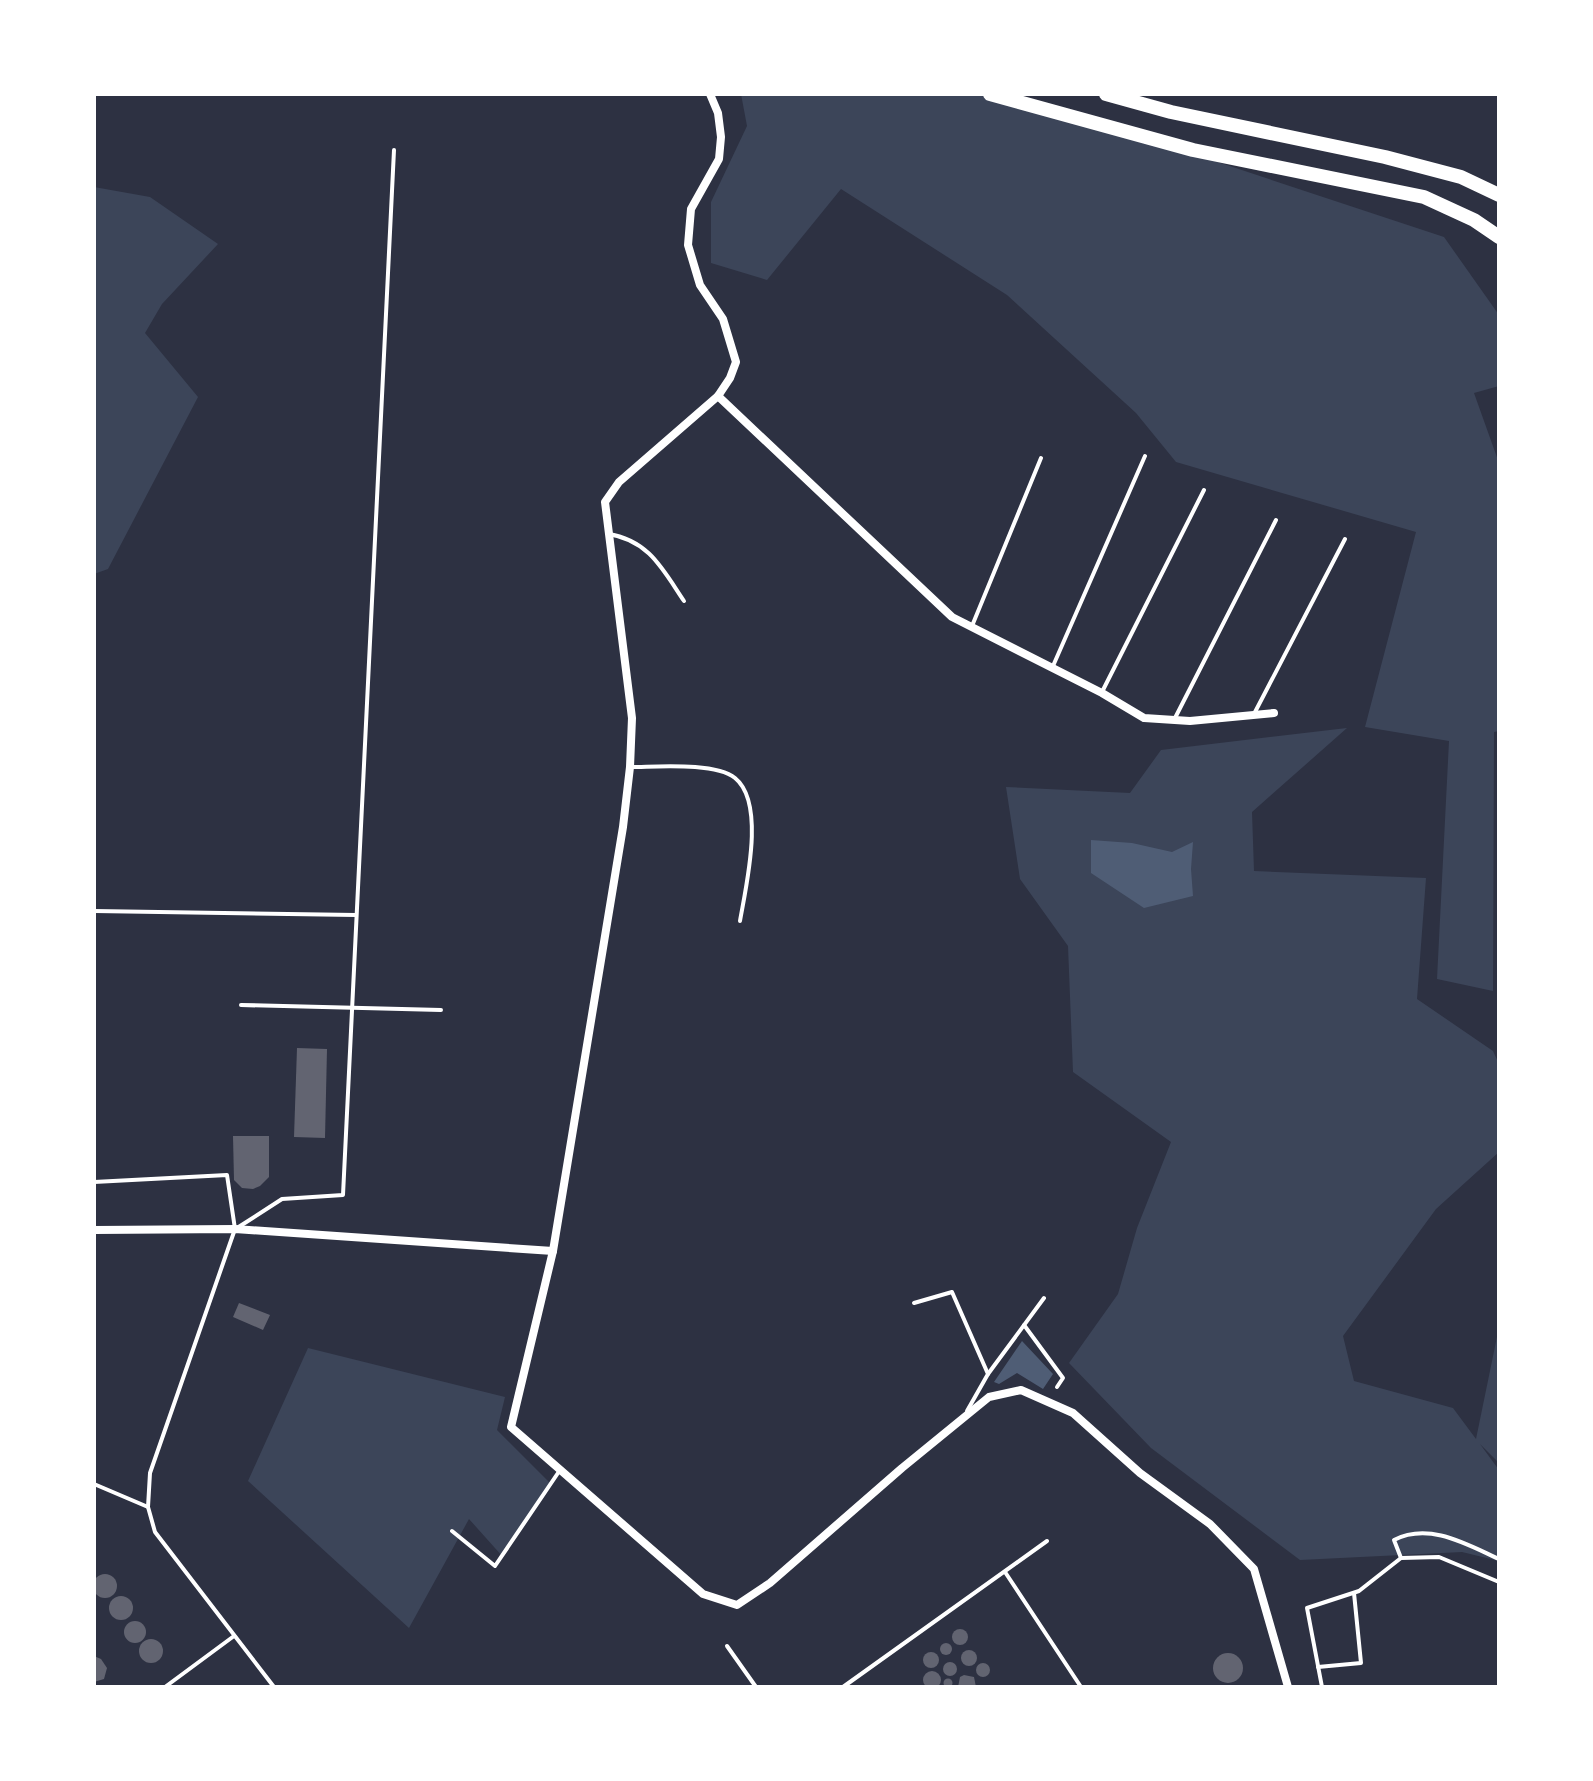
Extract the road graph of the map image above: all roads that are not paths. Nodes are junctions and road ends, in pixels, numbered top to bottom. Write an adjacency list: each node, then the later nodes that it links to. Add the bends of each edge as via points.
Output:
1 (710, 94): 7 (street, via 718,113 719,159 691,209 688,245 700,285 723,319 736,362)
2 (990, 94): 6 (main road, via 1193,150 1424,197)
3 (1106, 94): 5 (main road, via 1385,157 1461,177)
4 (394, 150): 23 (lane)
5 (1499, 195)
6 (1499, 237)
7 (718, 396): 12 (street, via 619,482 605,502); 15 (street, via 952,617)
8 (1145, 456): 16 (lane)
9 (1041, 458): 15 (lane)
10 (1204, 490): 17 (lane)
11 (1276, 520): 20 (lane)
12 (608, 534): 14 (lane, via 639,544); 21 (street, via 632,718)
13 (1345, 539): 19 (lane)
14 (684, 601)
15 (971, 626): 16 (street)
16 (1052, 667): 17 (street)
17 (1102, 693): 20 (street, via 1144,718)
18 (1274, 713): 19 (street)
19 (1254, 715): 20 (street)
20 (1174, 720)
21 (630, 767): 24 (lane, via 701,767 734,777 750,802 751,862); 31 (street)
22 (94, 911): 23 (lane)
23 (356, 915): 26 (lane)
24 (740, 921)
25 (241, 1005): 26 (lane)
26 (352, 1008): 27 (lane); 29 (lane, via 343,1195 282,1199)
27 (441, 1010)
28 (94, 1182): 29 (lane, via 227,1175)
29 (235, 1229): 30 (street); 31 (street); 40 (lane, via 150,1473)
30 (94, 1230)
31 (553, 1251): 38 (street, via 511,1427)
32 (1044, 1298): 34 (lane)
33 (914, 1303): 35 (lane, via 952,1292)
34 (1024, 1325): 35 (lane); 36 (lane, via 1063,1378)
35 (988, 1374): 37 (lane)
36 (1057, 1387)
37 (964, 1417): 38 (street, via 770,1583 737,1605 703,1594); 56 (street, via 989,1397 1021,1390 1073,1413 1140,1473 1210,1524 1254,1569)
38 (560, 1470): 41 (lane, via 495,1566)
39 (94, 1484): 40 (lane)
40 (148, 1507): 48 (lane, via 155,1532)
41 (452, 1531)
42 (1047, 1541): 45 (lane)
43 (1401, 1558): 44 (lane, via 1394,1540 1409,1532 1450,1536); 46 (lane, via 1439,1557); 47 (lane)
44 (1499, 1559)
45 (1004, 1572): 54 (lane); 55 (lane)
46 (1499, 1582)
47 (1354, 1593): 50 (lane, via 1307,1608); 50 (lane, via 1361,1663)
48 (235, 1636): 51 (lane); 52 (lane)
49 (727, 1646): 53 (lane)
50 (1318, 1667): 57 (lane)
51 (165, 1687)
52 (274, 1687)
53 (756, 1687)
54 (843, 1687)
55 (1081, 1687)
56 (1288, 1687)
57 (1322, 1687)

